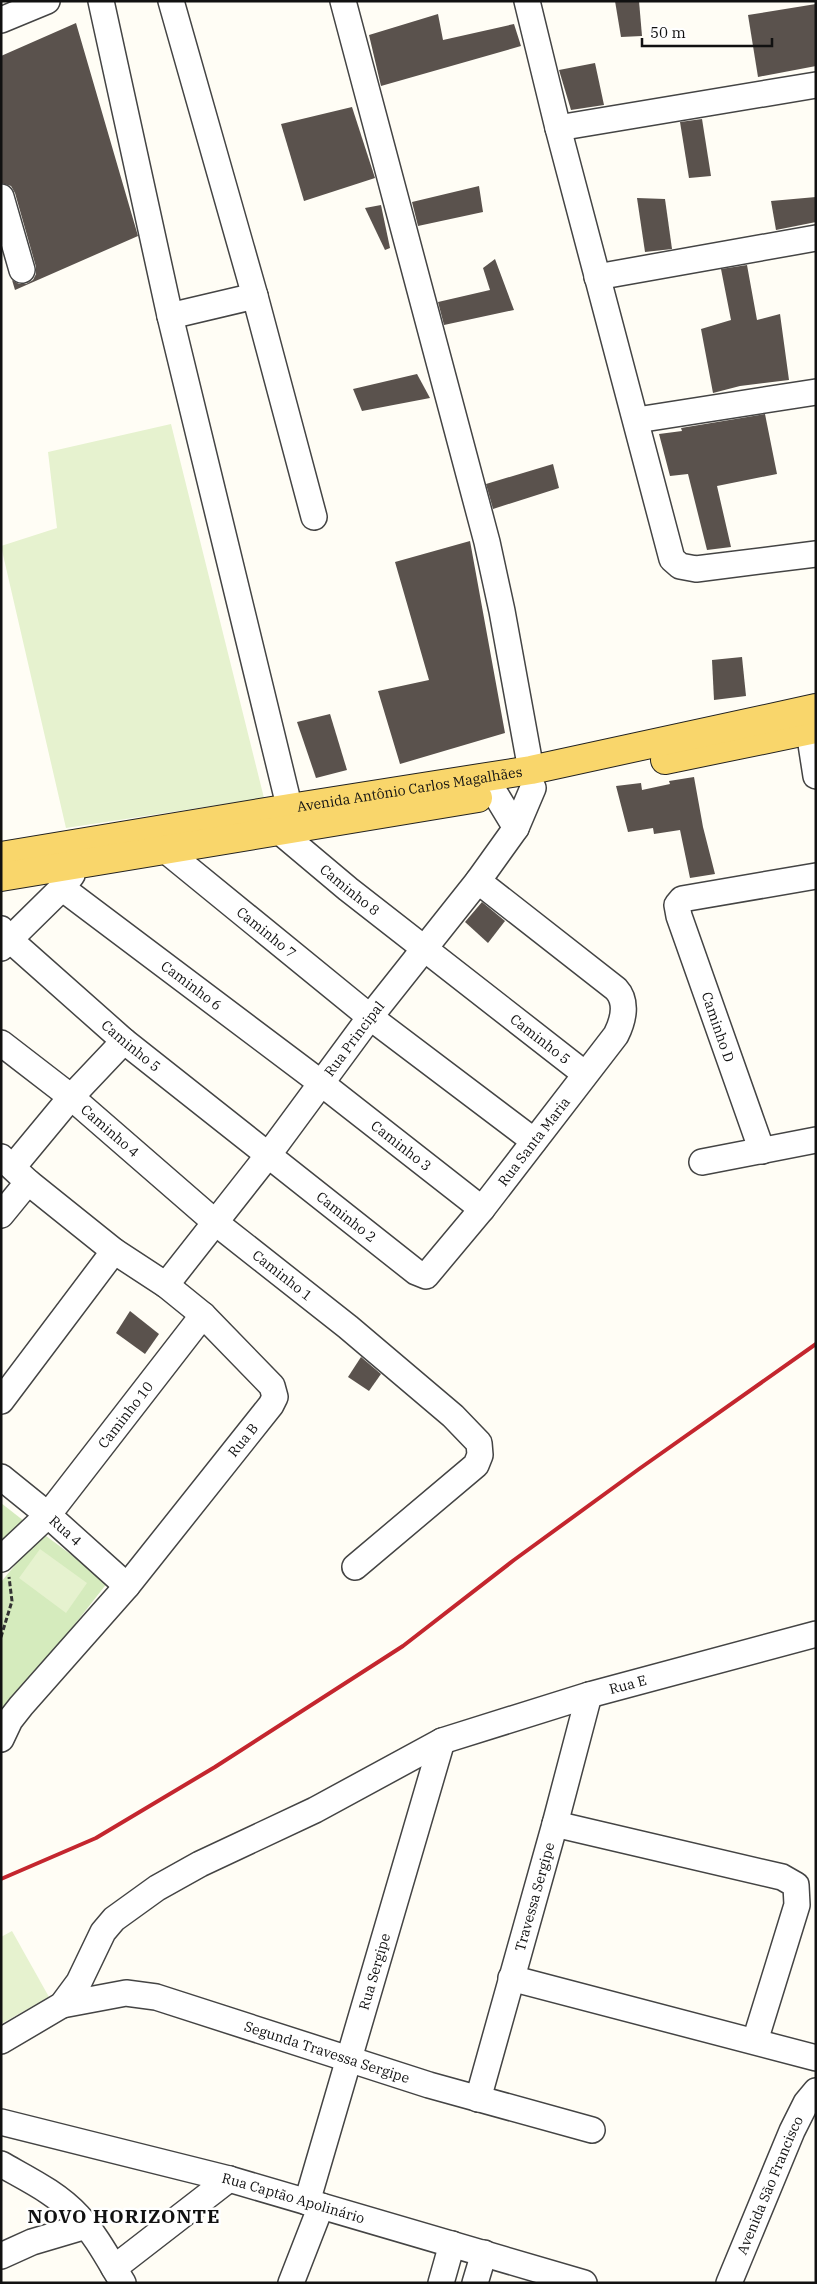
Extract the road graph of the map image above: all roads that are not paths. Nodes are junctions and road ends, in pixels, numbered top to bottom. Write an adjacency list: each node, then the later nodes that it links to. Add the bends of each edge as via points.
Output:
1 (47, 1): 6 (street)
2 (101, 1): 14 (street)
3 (171, 1): 13 (street)
4 (343, 1): 21 (street, via 487,542)
5 (527, 1): 8 (street)
6 (1, 20)
7 (816, 85): 8 (street)
8 (558, 128): 12 (street)
9 (1, 197): 11 (street)
10 (816, 238): 12 (street)
11 (22, 270)
12 (597, 277): 16 (street)
13 (255, 296): 14 (street); 17 (street)
14 (170, 316): 23 (street)
15 (816, 392): 16 (street)
16 (637, 420): 18 (street, via 672,559 680,566 696,569)
17 (314, 517)
18 (816, 554)
19 (811, 719): 20 (street); 21 (main road, Avenida Antônio Carlos Magalhães)
20 (816, 776)
21 (532, 779): 22 (main road, Avenida Antônio Carlos Magalhães); 23 (main road, Avenida Antônio Carlos Magalhães); 24 (street, Rua Principal)
22 (496, 795): 23 (main road, Avenida Antônio Carlos Magalhães); 24 (street)
23 (288, 822): 25 (main road, Avenida Antônio Carlos Magalhães); 26 (main road, Avenida Antônio Carlos Magalhães); 33 (street, Caminho 8, via 348,889)
24 (516, 828): 30 (street, Rua Principal)
25 (164, 849): 27 (main road, Avenida Antônio Carlos Magalhães); 34 (street, Caminho 7)
26 (1, 856)
27 (82, 863): 29 (main road, Avenida Antônio Carlos Magalhães); 31 (street)
28 (816, 876): 42 (street, Caminho D, via 678,902 679,916)
29 (1, 877)
30 (478, 881): 33 (street, Rua Principal); 37 (street, Rua Santa Maria, via 622,997 623,1016 616,1036)
31 (62, 888): 32 (street); 38 (street, Caminho 6)
32 (4, 939): 35 (street, Caminho 5)
33 (424, 948): 34 (street, Rua Principal); 37 (street, Caminho 5)
34 (370, 1017): 38 (street, Rua Principal); 41 (street)
35 (124, 1041): 39 (street); 43 (street, Caminho 5)
36 (1, 1043): 39 (street, Caminho 4)
37 (586, 1074): 41 (street, Rua Santa Maria)
38 (321, 1084): 43 (street, Rua Principal); 46 (street, Caminho 3)
39 (71, 1097): 45 (street); 48 (street, Caminho 4)
40 (816, 1140): 42 (street)
41 (534, 1141): 46 (street, Rua Santa Maria)
42 (762, 1151): 44 (street)
43 (268, 1154): 48 (street, Rua Principal); 50 (street, Caminho 2, via 416,1272)
44 (702, 1162)
45 (14, 1169): 47 (street); 49 (street, Rua B)
46 (482, 1209): 50 (street, Rua Santa Maria)
47 (1, 1215)
48 (216, 1223): 51 (street, Rua Principal); 57 (street, Caminho 1, via 454,1416 481,1448 476,1465 469,1472)
49 (114, 1251): 51 (street, Rua B); 53 (street)
50 (426, 1276)
51 (166, 1285): 52 (street, Rua B)
52 (204, 1315): 55 (street, Caminho 10); 58 (street, Rua B, via 272,1386 275,1397 272,1405)
53 (1, 1401)
54 (1, 1477): 55 (street, Rua 4)
55 (48, 1516): 56 (street); 58 (street, Rua 4)
56 (3, 1557)
57 (355, 1567)
58 (127, 1586): 61 (street, Rua B, via 21,1706)
59 (816, 1634): 60 (street, Rua E)
60 (589, 1694): 62 (street, Rua E); 63 (street, Travessa Sergipe)
61 (1, 1739)
62 (442, 1741): 65 (street, Rua E, via 316,1810 156,1888 114,1919 103,1932 79,1982); 69 (street, Rua Sergipe)
63 (555, 1824): 64 (street, Travessa Sergipe); 67 (street, via 782,1877 796,1885 797,1905)
64 (510, 1978): 67 (street); 71 (street, Travessa Sergipe)
65 (62, 2005): 66 (street); 69 (street, Segunda Travessa Sergipe, via 140,1993)
66 (1, 2041)
67 (755, 2041): 68 (street)
68 (816, 2058)
69 (350, 2060): 71 (street, Segunda Travessa Sergipe); 76 (street, Rua Sergipe)
70 (816, 2091): 86 (street, Avenida São Francisco, via 792,2131)
71 (478, 2099): 73 (street, Segunda Travessa Sergipe)
72 (1, 2122): 75 (street, Rua Captão Apolinário)
73 (592, 2130)
74 (1, 2164): 77 (street, via 56,2196)
75 (230, 2179): 76 (street, Rua Captão Apolinário); 81 (street)
76 (314, 2204): 78 (street, Rua Captão Apolinário); 82 (street, Rua Sergipe)
77 (86, 2226): 80 (street, via 32,2242); 81 (street)
78 (452, 2244): 79 (street, Rua Captão Apolinário); 83 (street)
79 (484, 2253): 84 (street); 85 (street, Rua Captão Apolinário)
80 (1, 2256)
81 (118, 2275)
82 (291, 2283)
83 (441, 2283)
84 (475, 2283)
85 (584, 2283)
86 (729, 2283)

